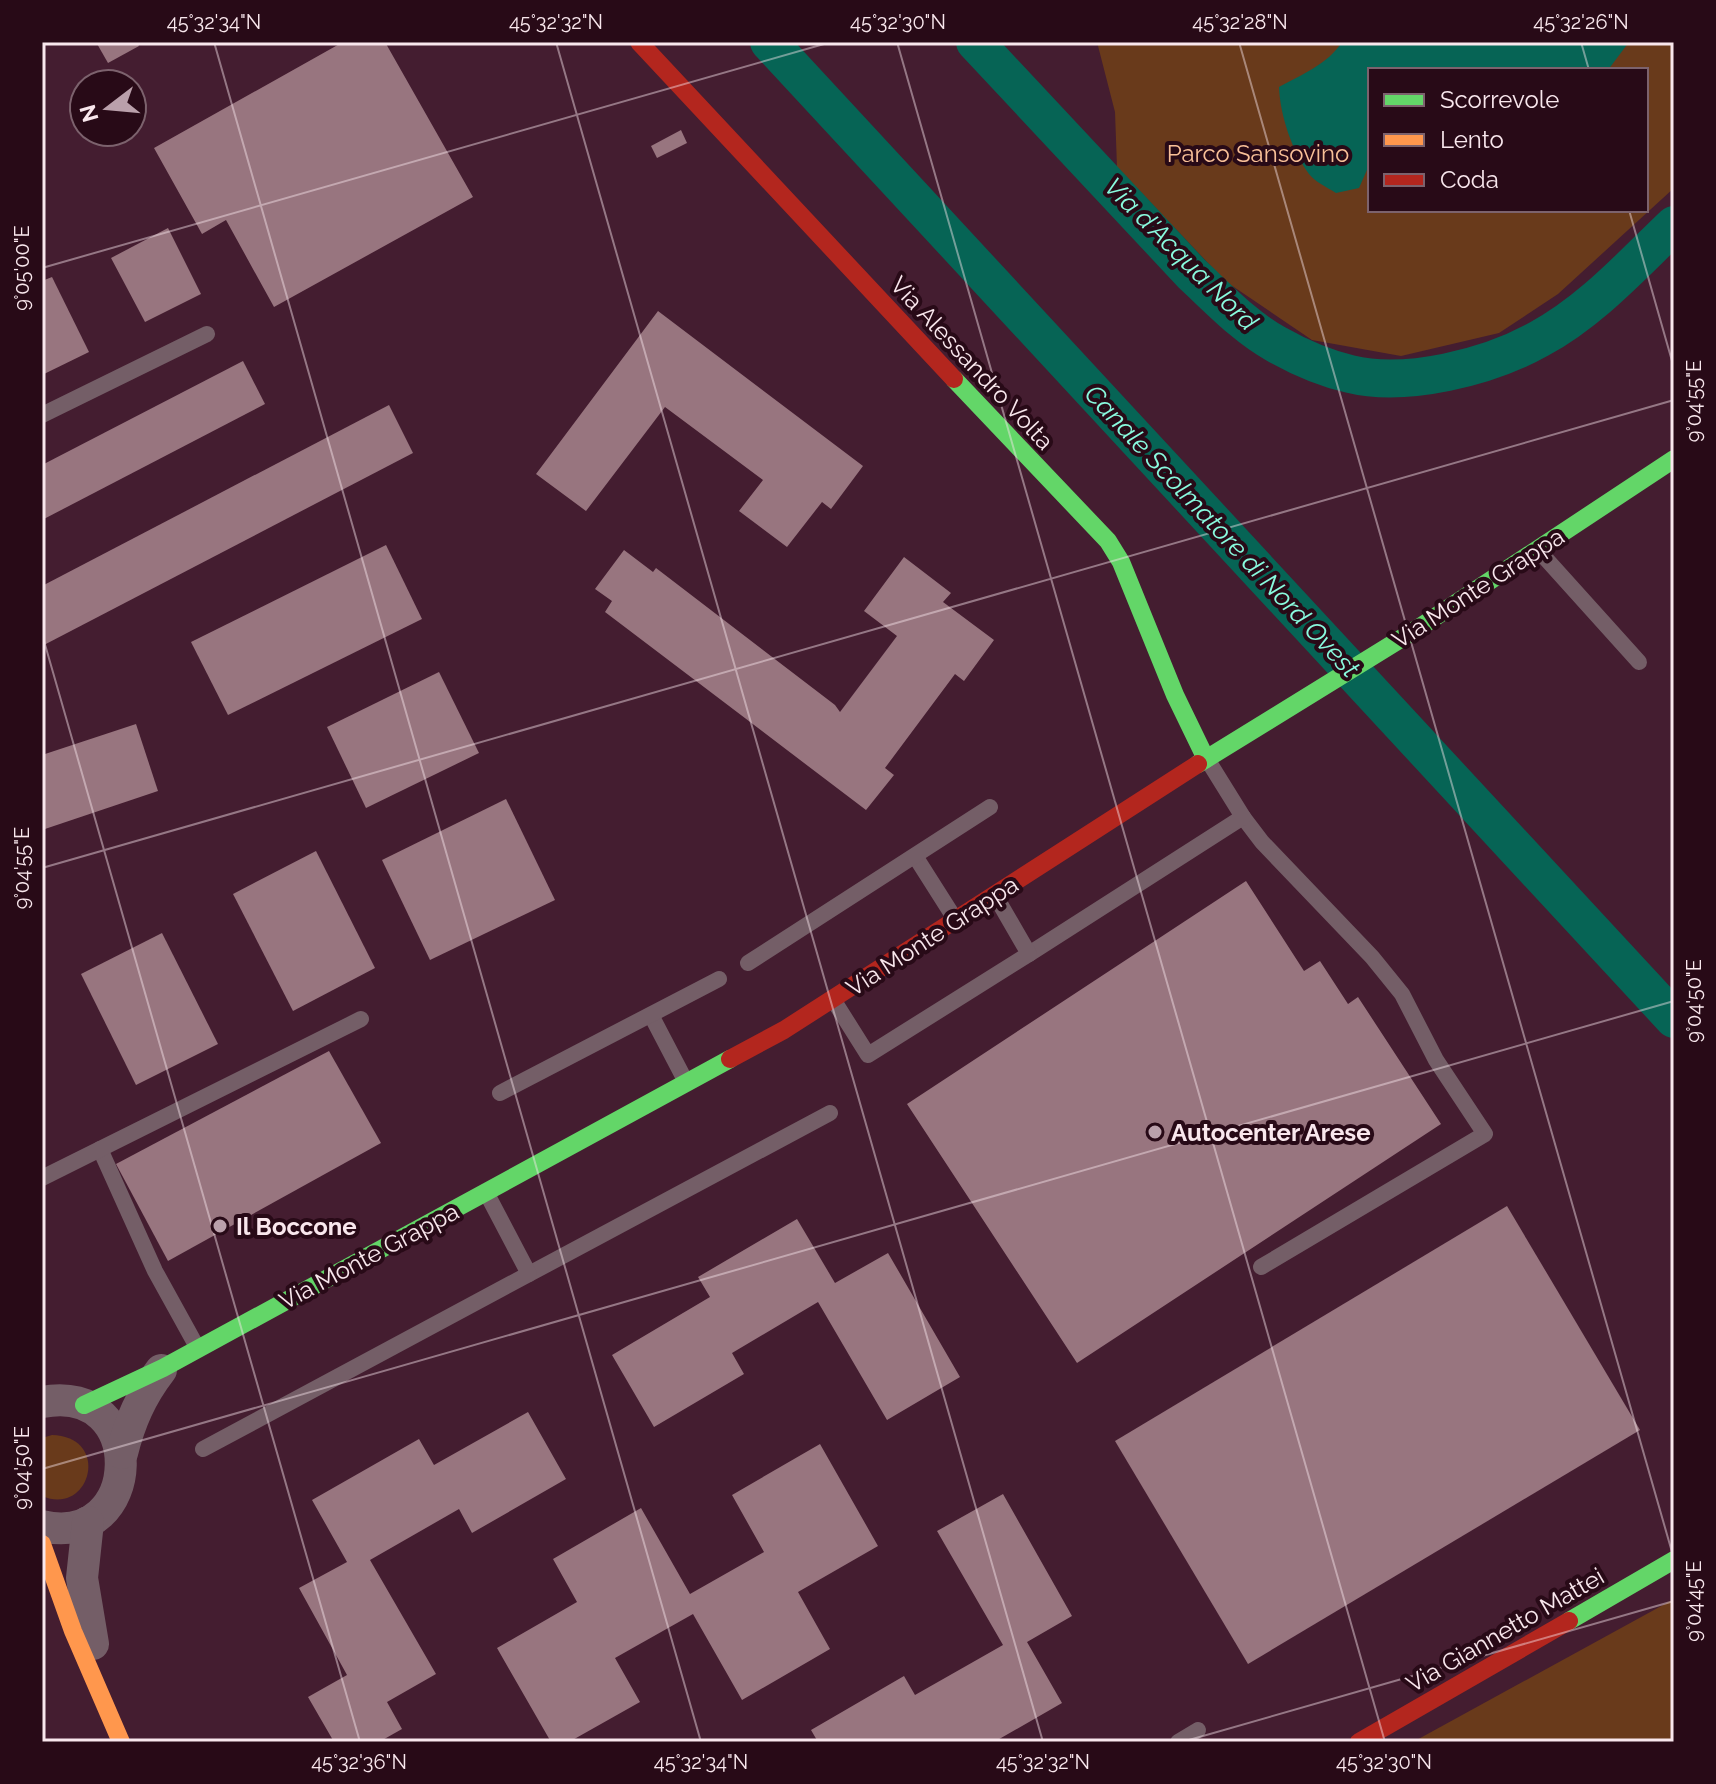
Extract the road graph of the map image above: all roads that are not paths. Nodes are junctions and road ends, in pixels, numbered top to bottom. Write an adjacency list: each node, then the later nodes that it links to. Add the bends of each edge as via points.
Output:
1 (639, 42): 7 (street, Via Alessandro Volta, via 1108,541)
2 (207, 334): 3 (lane)
3 (42, 415)
4 (1674, 459): 5 (street, Via Monte Grappa)
5 (1538, 549): 6 (lane); 7 (street, Via Monte Grappa)
6 (1639, 662)
7 (1206, 759): 9 (lane); 11 (street, Via Monte Grappa)
8 (990, 807): 10 (lane)
9 (1243, 817): 13 (lane); 25 (lane, via 1402,994 1436,1060 1485,1134)
10 (915, 856): 12 (lane); 14 (lane)
11 (995, 896): 12 (street, Via Monte Grappa); 13 (lane)
12 (956, 921): 16 (street, Via Monte Grappa)
13 (1029, 954): 16 (lane, via 868,1055)
14 (748, 963)
15 (719, 979): 17 (lane)
16 (833, 1000): 19 (street, Via Monte Grappa)
17 (651, 1015): 19 (lane); 20 (lane)
18 (361, 1019): 22 (lane)
19 (687, 1083): 24 (street, Via Monte Grappa)
20 (500, 1093)
21 (830, 1113): 26 (lane)
22 (100, 1149): 23 (lane); 27 (lane, via 155,1271)
23 (42, 1178)
24 (486, 1192): 26 (lane); 27 (street, Via Monte Grappa)
25 (1261, 1267)
26 (529, 1274): 31 (lane)
27 (198, 1349): 28 (street, Via Monte Grappa)
28 (163, 1368): 30 (street, Via Monte Grappa); 32 (street, Via Monte Grappa, via 130,1420)
29 (42, 1402): 30 (street)
30 (84, 1405): 32 (street, via 106,1421)
31 (203, 1449)
32 (122, 1453): 33 (street, Via Monte Grappa, via 116,1493)
33 (88, 1522): 34 (street, via 71,1528); 37 (street, via 82,1578)
34 (42, 1526)
35 (42, 1544): 37 (street)
36 (1674, 1560): 39 (street, Via Giannetto Mattei)
37 (106, 1706): 40 (street)
38 (1198, 1730): 41 (lane)
39 (1369, 1739)
40 (121, 1742)
41 (1178, 1742)

